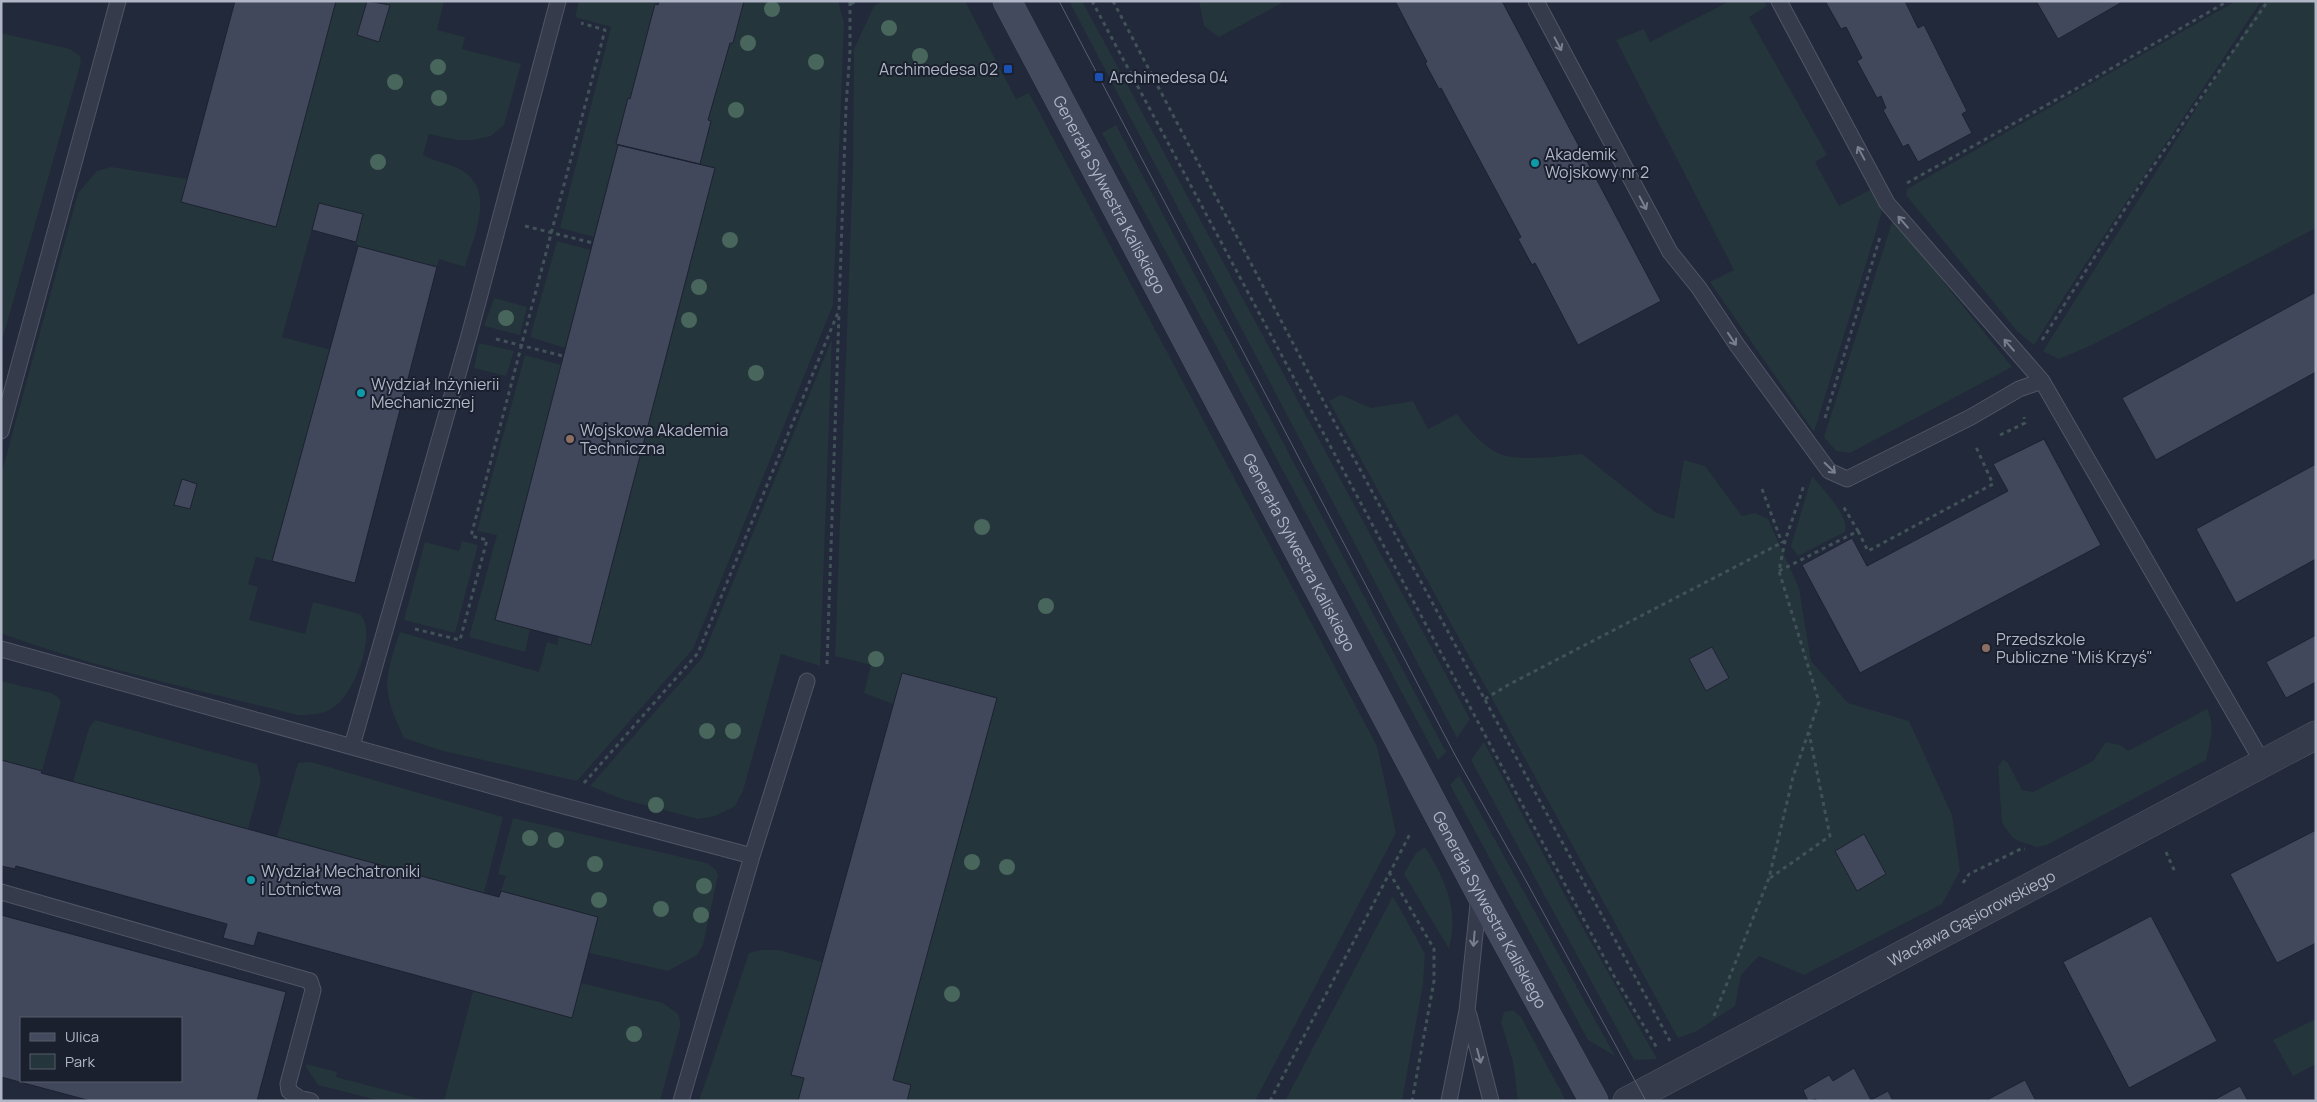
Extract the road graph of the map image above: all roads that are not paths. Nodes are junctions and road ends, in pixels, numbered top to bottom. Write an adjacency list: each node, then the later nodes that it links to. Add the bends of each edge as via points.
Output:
1 (118, 1): 7 (lane)
2 (558, 1): 11 (lane, via 470,332)
3 (1007, 1): 14 (street, Generała Sylwestra Kaliskiego)
4 (1536, 1): 6 (lane, one-way to 6, via 1670,252 1829,471 1847,479 2019,389)
5 (1779, 1): 6 (lane, one-way to 5, via 1887,202)
6 (2042, 381): 12 (lane)
7 (1, 431)
8 (1, 649): 11 (lane)
9 (807, 681): 13 (lane)
10 (2316, 735): 12 (street, Wacława Gąsiorowskiego)
11 (352, 746): 13 (lane)
12 (2262, 763): 22 (street, Wacława Gąsiorowskiego)
13 (752, 856): 18 (lane)
14 (1479, 891): 16 (lane, one-way to 16); 21 (street, Generała Sylwestra Kaliskiego)
15 (1, 892): 17 (lane, via 310,981 312,990 288,1084 289,1091)
16 (1468, 1011): 19 (lane); 20 (lane, one-way to 20)
17 (311, 1101)
18 (681, 1101)
19 (1449, 1101)
20 (1491, 1101)
21 (1594, 1101)
22 (1627, 1101)

